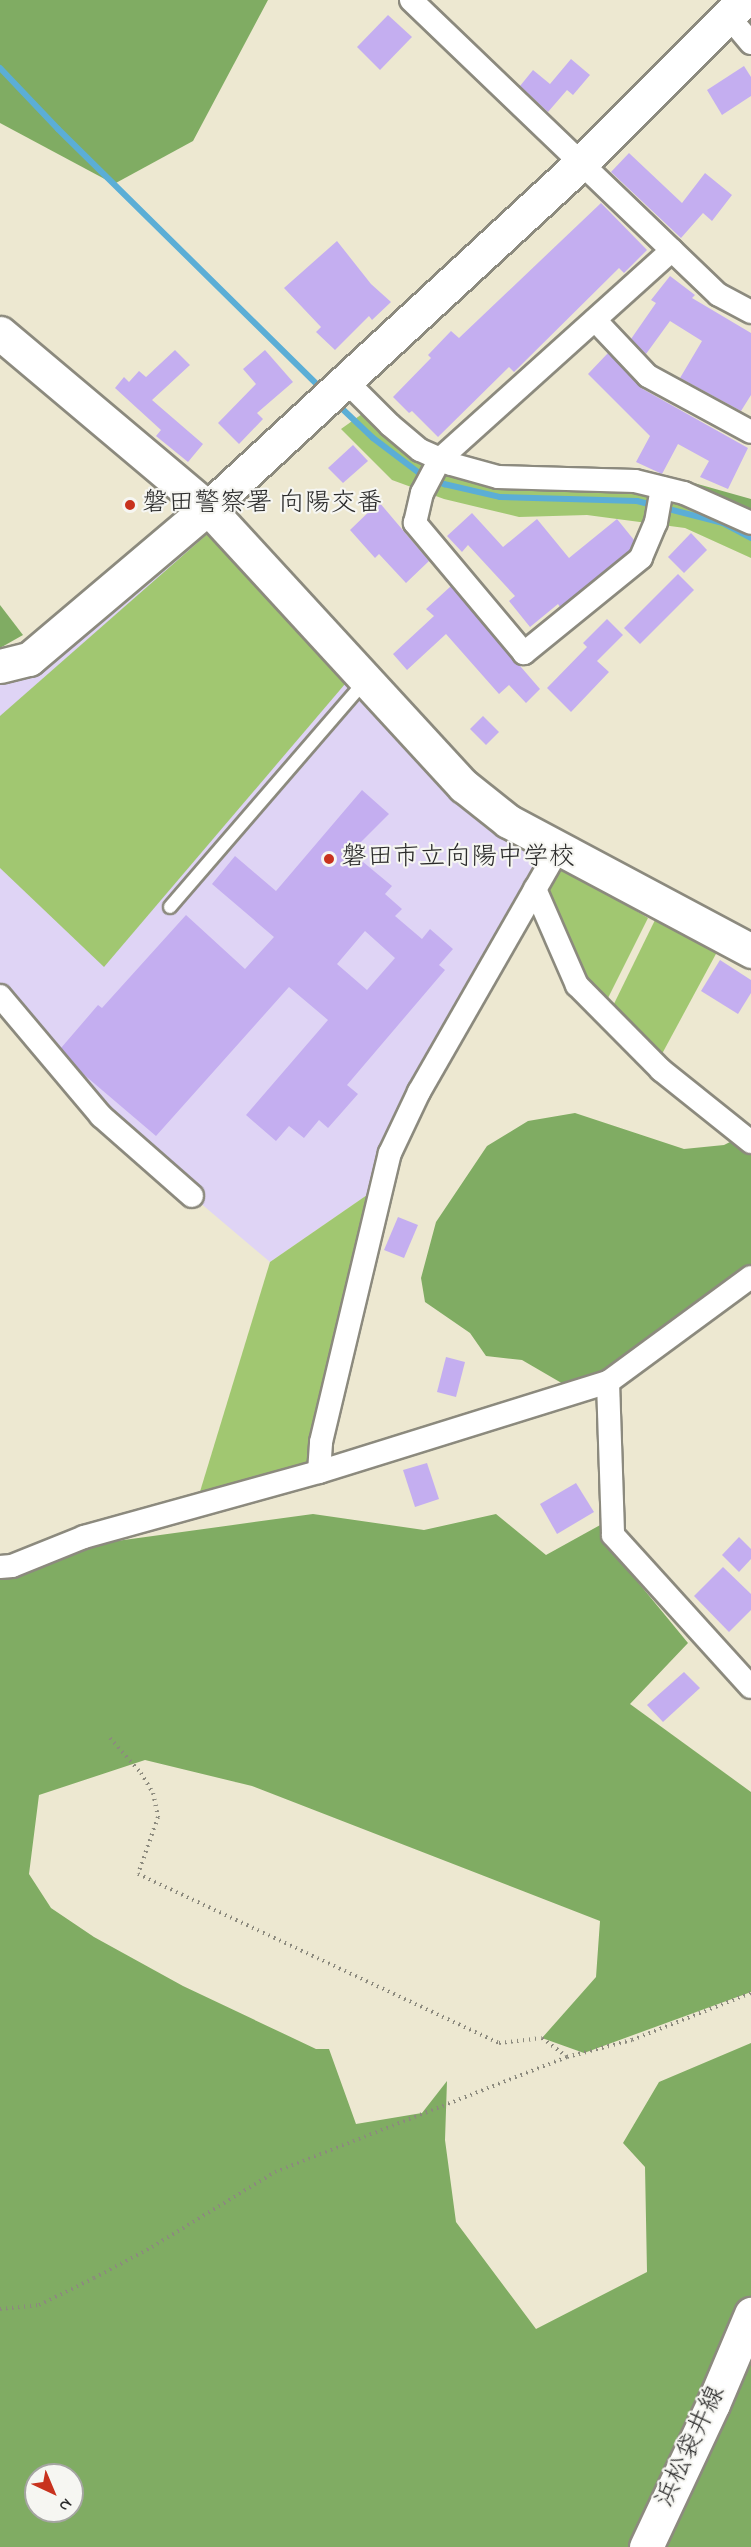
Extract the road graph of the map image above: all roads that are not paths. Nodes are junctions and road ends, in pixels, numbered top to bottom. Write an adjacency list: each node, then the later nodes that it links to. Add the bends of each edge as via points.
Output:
1 (411, 0): 4 (street)
2 (737, 8): 3 (street); 4 (street)
3 (751, 43)
4 (582, 162): 5 (street); 9 (street)
5 (672, 250): 6 (street, via 719,296); 7 (street)
6 (751, 312)
7 (595, 320): 10 (street, via 648,376); 11 (street)
8 (0, 333): 13 (street)
9 (346, 381): 11 (street, via 420,450); 13 (street)
10 (751, 432)
11 (440, 459): 12 (street, via 498,477 635,482); 12 (street, via 422,493 415,523 524,653 641,558 656,522)
12 (662, 488): 14 (street, via 684,493)
13 (208, 508): 15 (street, via 28,659); 16 (street)
14 (751, 523)
15 (1, 667)
16 (366, 680): 17 (street, via 464,786 508,821); 19 (lane)
17 (558, 849): 18 (street); 20 (street)
18 (535, 889): 22 (street, via 578,985 661,1070); 26 (street, via 419,1092 390,1153 321,1442)
19 (170, 907)
20 (751, 951)
21 (0, 996): 23 (street, via 101,1116)
22 (751, 1142)
23 (192, 1196)
24 (751, 1277): 25 (street)
25 (608, 1382): 26 (street); 28 (street, via 613,1535)
26 (319, 1472): 27 (street, via 84,1537 12,1566)
27 (0, 1567)
28 (751, 1687)
29 (751, 2314): 30 (street, 浜松袋井線)
30 (646, 2547)

